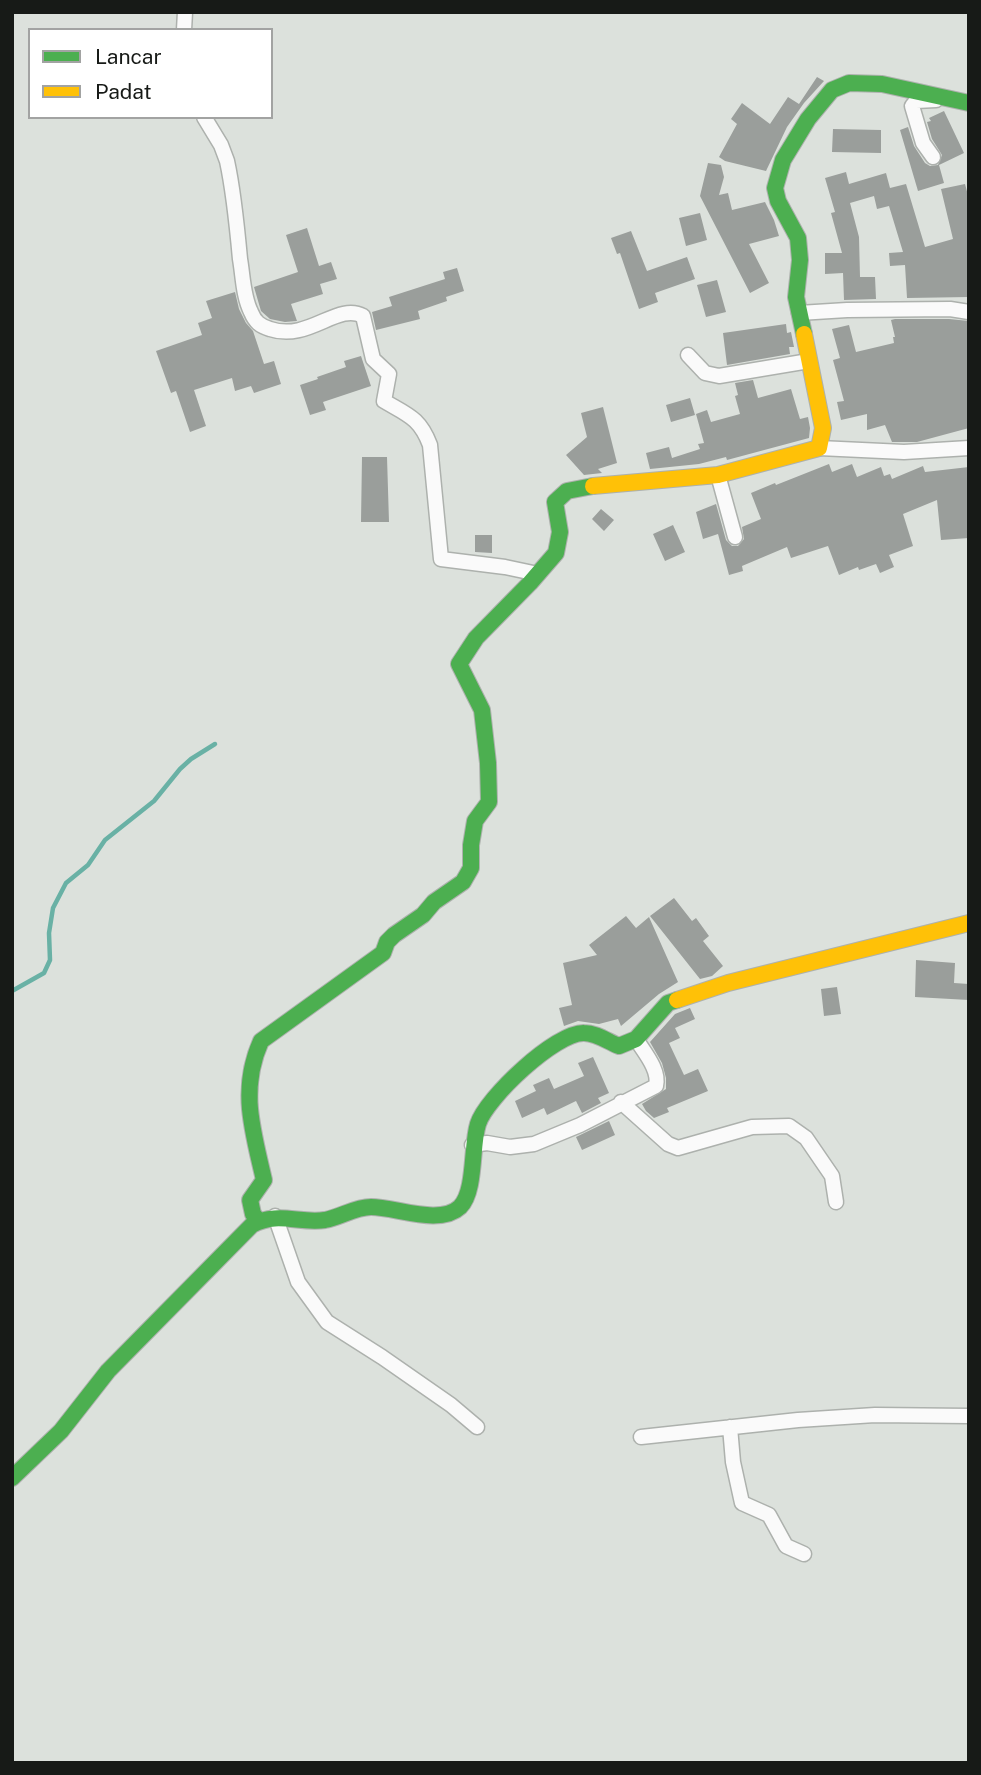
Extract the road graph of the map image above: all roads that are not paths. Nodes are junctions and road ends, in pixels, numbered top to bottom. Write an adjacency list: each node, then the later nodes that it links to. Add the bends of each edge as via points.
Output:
1 (944, 99): 2 (street); 4 (street, via 916,101 912,106 923,143); 6 (street, via 852,82 837,86 797,133 777,176 776,196 798,237)
2 (969, 103)
3 (205, 119): 13 (street, via 228,162 244,289 256,321 274,331 295,332 346,312 363,316 373,359 389,374 384,401 416,420 430,445 441,559 498,566)
4 (933, 157)
5 (969, 312): 6 (street)
6 (799, 313): 8 (street)
7 (688, 355): 8 (street, via 705,373 719,376)
8 (809, 360): 9 (street, via 823,428)
9 (819, 448): 10 (street); 11 (street)
10 (969, 449)
11 (718, 475): 12 (street); 13 (street, via 567,491 555,502 560,528 557,550)
12 (735, 537)
13 (535, 578): 20 (street, via 481,630 459,664 482,710 489,802 475,821 471,868 463,882 394,935 383,953 261,1041 255,1052 252,1135 264,1180 250,1200)
14 (969, 923): 15 (street, via 741,979 668,1003)
15 (636, 1039): 16 (street, via 657,1083); 17 (street, via 619,1046 579,1033 558,1044 524,1067 497,1094 479,1119)
16 (621, 1102): 17 (street, via 534,1144); 18 (street, via 678,1148 752,1127 789,1126 806,1138 832,1176)
17 (472, 1145): 19 (street, via 469,1192 452,1211 426,1215 371,1207 323,1220)
18 (835, 1202)
19 (275, 1216): 20 (street); 22 (street, via 298,1282 327,1322)
20 (258, 1220): 25 (street, via 108,1371 61,1431)
21 (969, 1416): 23 (street, via 875,1415)
22 (477, 1427)
23 (730, 1427): 24 (street); 26 (street, via 742,1503 769,1515 786,1546)
24 (641, 1437)
25 (12, 1478)
26 (804, 1555)

